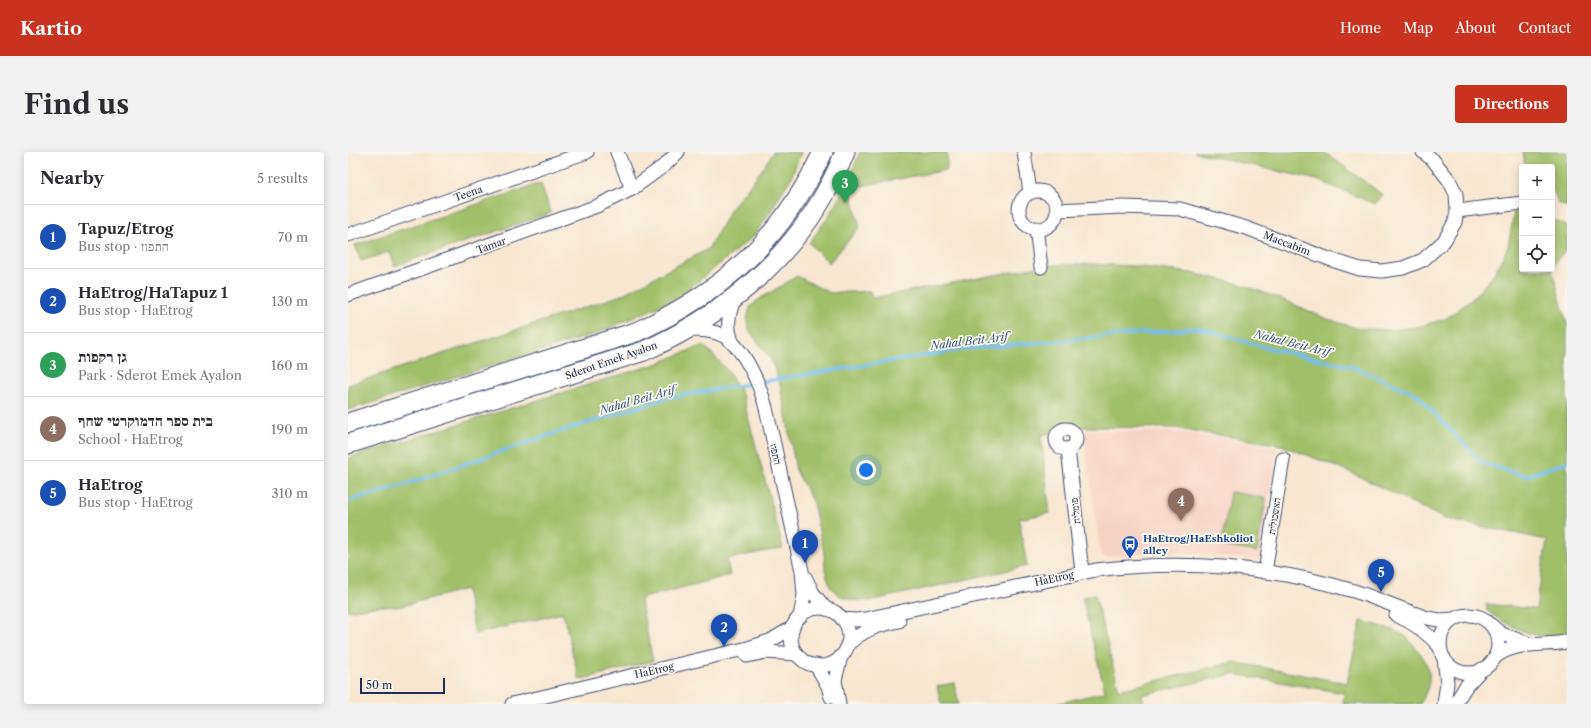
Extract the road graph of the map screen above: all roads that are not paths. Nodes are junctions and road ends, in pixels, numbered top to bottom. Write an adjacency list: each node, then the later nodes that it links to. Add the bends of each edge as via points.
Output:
1 (587, 152): 14 (street, Teena)
2 (617, 152): 8 (street)
3 (678, 152): 8 (street, Tamar)
4 (823, 152): 20 (main road, Sderot Emek Ayalon, via 799,198 770,236 727,278 678,312 636,332)
5 (845, 152): 17 (main road, Sderot Emek Ayalon, via 801,232 764,273)
6 (1024, 152): 9 (street)
7 (1422, 152): 12 (street, Maccabim, via 1433,160 1449,180 1456,194)
8 (632, 189): 16 (street, Tamar, via 597,206)
9 (1030, 192): 11 (street, via 1047,193 1056,203); 13 (street, via 1019,204 1018,212 1025,224 1030,228)
10 (1519, 203): 12 (street)
11 (1057, 210): 12 (street, Maccabim, via 1123,207 1180,209 1246,228 1360,269 1382,271 1402,268 1423,260 1444,241 1455,222); 13 (street, via 1052,223 1046,227)
12 (1457, 211)
13 (1036, 228): 15 (street)
14 (348, 235)
15 (1041, 267)
16 (348, 295)
17 (735, 298): 18 (main road, Sderot Emek Ayalon); 19 (street, התפוז, via 728,317 729,335)
18 (687, 330): 19 (street, התפוז, via 716,333 724,336); 21 (main road, Sderot Emek Ayalon, via 644,351)
19 (735, 346): 24 (street, התפוז, via 748,363 760,387)
20 (348, 423)
21 (348, 444)
22 (1068, 449): 25 (street, פומלית)
23 (1283, 460): 26 (street, האשכולית)
24 (802, 571): 27 (street, התפוז, via 813,593); 30 (street, התפוז, via 804,595)
25 (1082, 572): 26 (street, HaEtrog, via 1120,567 1173,565); 28 (street, HaEtrog, via 865,619)
26 (1265, 572): 29 (street, HaEtrog, via 1354,591 1428,618)
27 (826, 609): 28 (street); 30 (street, via 808,610)
28 (842, 619): 34 (street, via 848,632)
29 (1455, 619): 31 (street, via 1469,614 1486,620); 35 (street, via 1443,631)
30 (796, 622): 36 (street, via 791,641); 40 (street, HaEtrog, via 770,641 748,648)
31 (1492, 626): 33 (street, via 1502,634); 37 (street, via 1498,638)
32 (1567, 642): 33 (street)
33 (1531, 644): 37 (street, via 1516,647)
34 (844, 650): 35 (street, HaEtrog, via 858,635 892,622 1087,580 1173,572 1237,576 1326,592 1408,620 1423,630); 38 (street, via 828,664); 43 (street, via 835,680)
35 (1442, 652): 39 (street, via 1451,666 1462,672 1476,672); 44 (street, via 1448,683)
36 (797, 654): 38 (street, via 803,660); 41 (street, HaEtrog, via 766,652 744,656)
37 (1495, 657): 39 (street)
38 (816, 665): 42 (street, via 828,686)
39 (1482, 669): 45 (street, via 1466,686)
40 (512, 704)
41 (543, 704)
42 (832, 704)
43 (839, 704)
44 (1444, 704)
45 (1455, 704)

